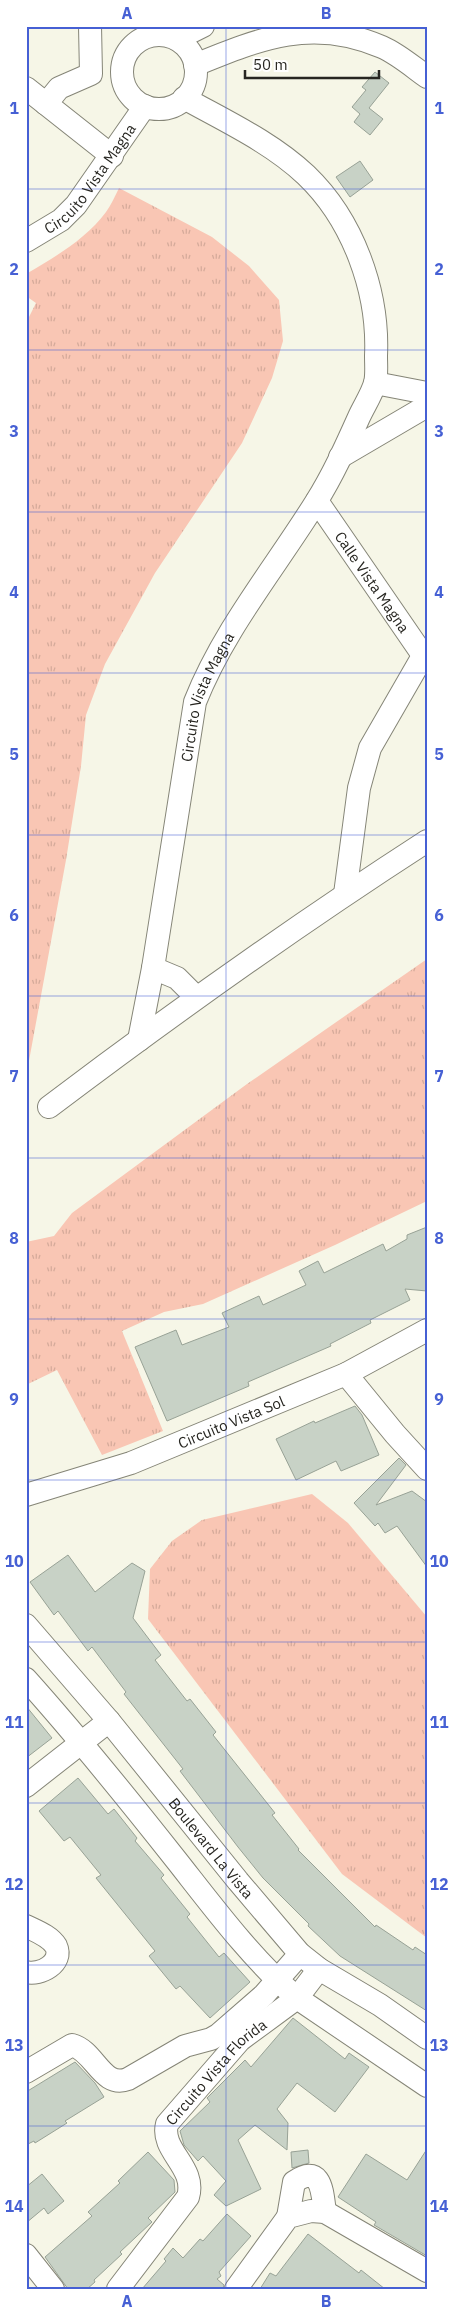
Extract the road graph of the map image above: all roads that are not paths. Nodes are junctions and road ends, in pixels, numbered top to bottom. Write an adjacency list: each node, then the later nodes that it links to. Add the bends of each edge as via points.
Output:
1 (90, 26): 8 (street, via 91,74 59,88)
2 (204, 26): 3 (street)
3 (171, 34): 4 (street, via 192,55); 9 (street, via 144,38 126,54 122,66 126,90)
4 (195, 65): 5 (street, via 252,42 287,34 324,32 355,37 384,48); 7 (street, via 192,88)
5 (427, 77)
6 (26, 88): 8 (street)
7 (184, 98): 9 (street, via 166,108); 12 (street, Circuito Vista Magna, via 280,153 306,175 334,208 361,262 371,301 376,343)
8 (46, 104): 10 (street)
9 (145, 106): 10 (street, Circuito Vista Magna)
10 (112, 156): 11 (street, Circuito Vista Magna, via 62,220)
11 (26, 241)
12 (375, 383): 13 (street); 15 (street, Circuito Vista Magna)
13 (427, 393)
14 (427, 406): 15 (street)
15 (340, 457): 16 (street, Circuito Vista Magna)
16 (317, 500): 17 (street, Calle Vista Magna); 20 (street, Circuito Vista Magna, via 225,640 195,702)
17 (425, 658): 19 (street, via 370,748 359,788)
18 (427, 841): 19 (street)
19 (345, 894): 21 (street)
20 (153, 968): 21 (street, via 177,978); 22 (street, Circuito Vista Magna)
21 (196, 997): 22 (street)
22 (138, 1040): 23 (street)
23 (49, 1107)
24 (427, 1330): 25 (street, Circuito Vista Sol)
25 (346, 1374): 26 (street); 27 (street, Circuito Vista Sol, via 130,1463)
26 (427, 1469)
27 (26, 1496)
28 (26, 1626): 30 (street, Boulevard La Vista)
29 (26, 1679): 31 (street)
30 (109, 1722): 31 (street); 34 (street, Boulevard La Vista)
31 (83, 1743): 32 (street); 37 (street, via 227,1924)
32 (26, 1786)
33 (26, 1926): 36 (street, via 50,1940 58,1954 46,1970)
34 (300, 1954): 35 (street, Boulevard La Vista); 37 (street, Circuito Vista Florida)
35 (319, 1969): 38 (street, Circuito Vista Florida); 40 (street, Boulevard La Vista, via 380,2005)
36 (26, 1972)
37 (277, 1981): 38 (street); 39 (street, Circuito Vista Florida)
38 (297, 1998): 39 (street, Circuito Vista Florida); 42 (street)
39 (235, 2034): 41 (street, Circuito Vista Florida, via 185,2046 119,2083 110,2080 81,2048 72,2045); 48 (street, Circuito Vista Florida, via 167,2124 167,2137 190,2180 188,2197)
40 (427, 2038)
41 (26, 2072)
42 (427, 2086)
43 (325, 2212): 44 (street, via 312,2211); 44 (street, via 320,2182 309,2175 294,2182); 46 (street)
44 (288, 2217): 49 (street)
45 (26, 2255): 47 (street)
46 (427, 2271)
47 (53, 2289)
48 (118, 2289)
49 (236, 2289)

